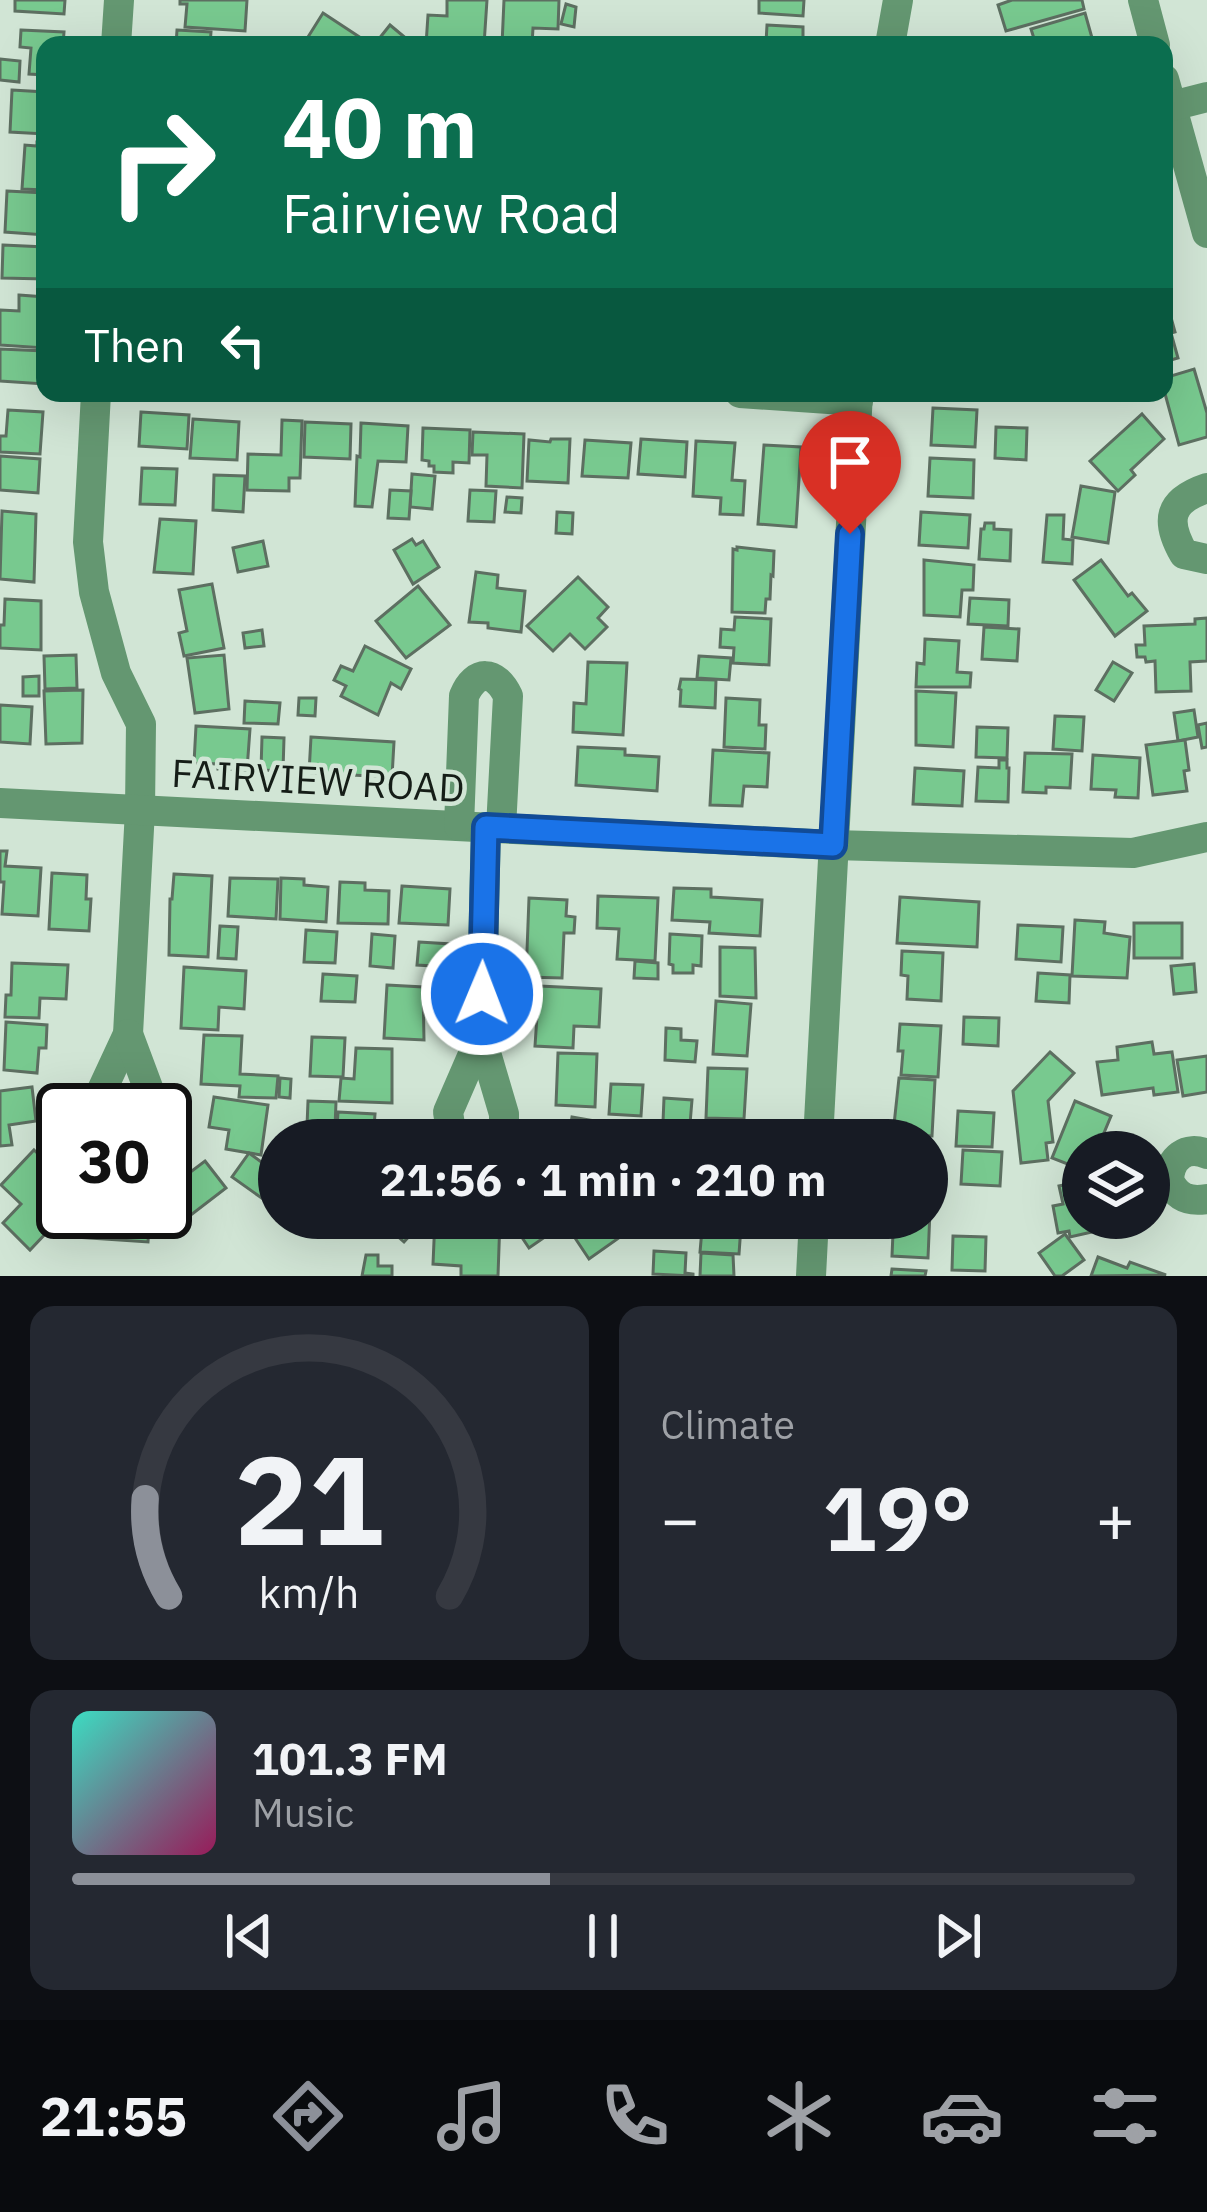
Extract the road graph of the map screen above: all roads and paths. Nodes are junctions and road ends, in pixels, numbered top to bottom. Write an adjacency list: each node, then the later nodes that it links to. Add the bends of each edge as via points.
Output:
1 (119, 0): 4 (street)
2 (898, 0): 5 (street)
3 (1143, 0): 6 (street)
4 (117, 36)
5 (892, 36)
6 (1153, 36)
7 (1207, 97): 8 (street)
8 (1173, 98)
9 (1173, 121): 10 (street)
10 (1207, 233)
11 (96, 402): 16 (street, via 88,542 116,673 141,724)
12 (858, 402): 19 (street)
13 (1207, 488): 14 (street, via 1174,509 1172,532 1184,554)
14 (1207, 559)
15 (0, 803): 16 (street, FAIRVIEW ROAD)
16 (140, 810): 17 (street, FAIRVIEW ROAD); 20 (street)
17 (482, 827): 19 (street, FAIRVIEW ROAD); 21 (street)
18 (1207, 837): 19 (street, FAIRVIEW ROAD, via 1133,853)
19 (833, 845): 26 (street)
20 (128, 1034): 22 (street); 23 (street)
21 (481, 1036): 24 (street); 25 (street)
22 (105, 1083)
23 (146, 1083)
24 (449, 1119)
25 (504, 1119)
26 (819, 1119)
27 (1207, 1154): 28 (street, via 1189,1150 1169,1170 1180,1196)
28 (1207, 1198)
29 (813, 1239): 30 (street)
30 (811, 1276)

